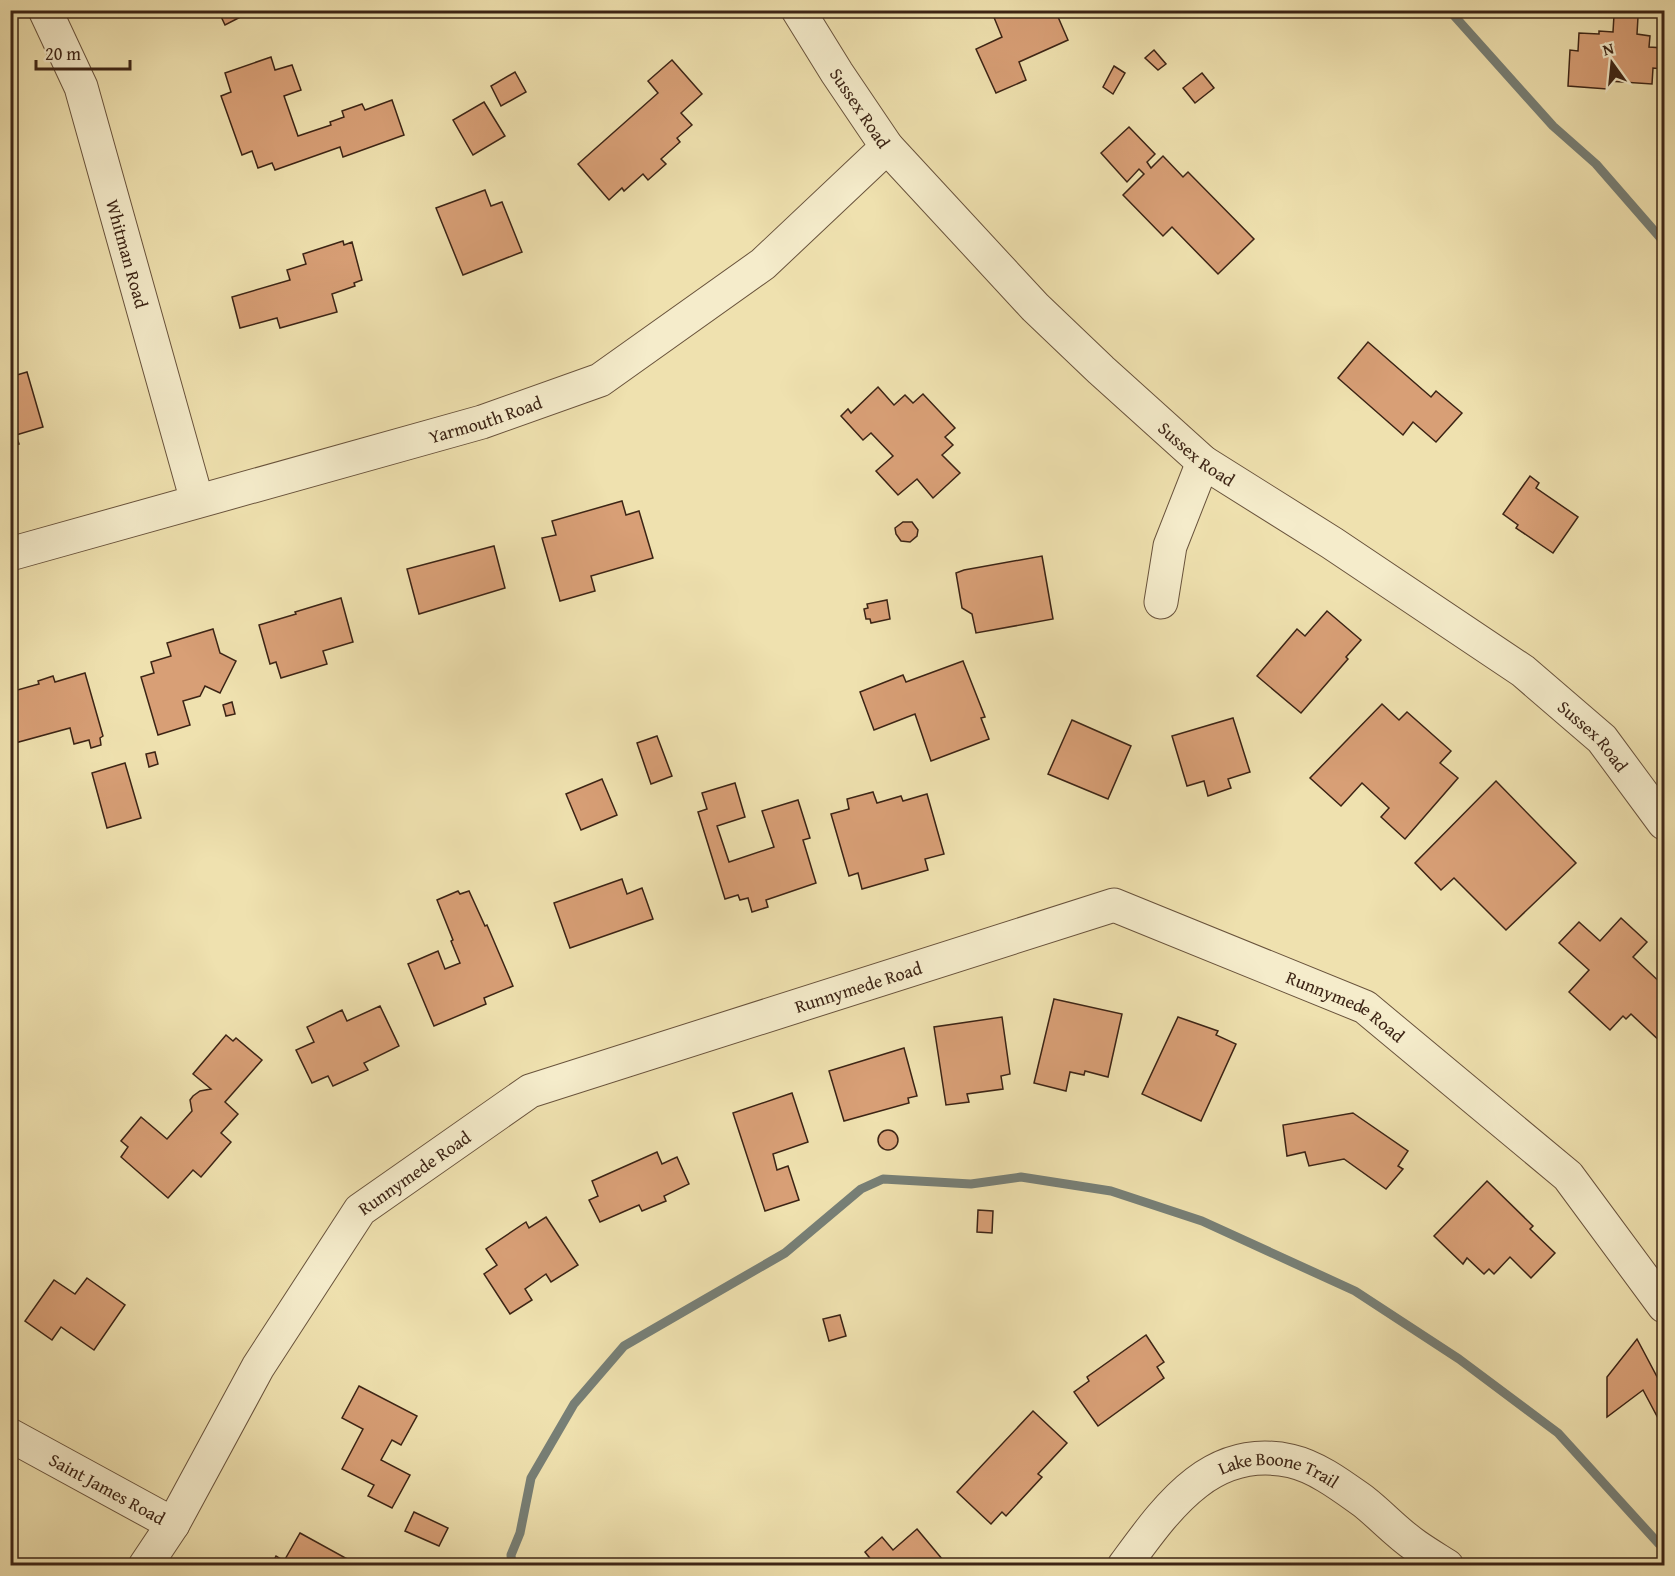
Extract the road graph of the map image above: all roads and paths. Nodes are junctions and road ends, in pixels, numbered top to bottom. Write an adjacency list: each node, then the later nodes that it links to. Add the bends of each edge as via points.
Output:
1 (45, 10): 5 (street, Whitman Road, via 81,87)
2 (798, 10): 3 (street, Sussex Road)
3 (887, 147): 4 (street, Sussex Road, via 1035,307); 5 (street, Yarmouth Road, via 763,264 600,380 482,422)
4 (1203, 462): 7 (street, via 1170,546); 8 (street, Sussex Road, via 1523,671 1602,739)
5 (197, 501): 6 (street, Yarmouth Road)
6 (10, 554)
7 (1161, 602)
8 (1665, 823)
9 (1665, 1306): 11 (street, Runnymede Road, via 1568,1176 1365,1006 1114,905 530,1090 360,1210 258,1367)
10 (10, 1435): 11 (street, Saint James Road)
11 (173, 1524): 12 (street, Runnymede Road)
12 (145, 1566)
13 (1124, 1566): 14 (street, Lake Boone Trail, via 1197,1480 1239,1461 1261,1458 1292,1461 1326,1476)
14 (1447, 1566)

